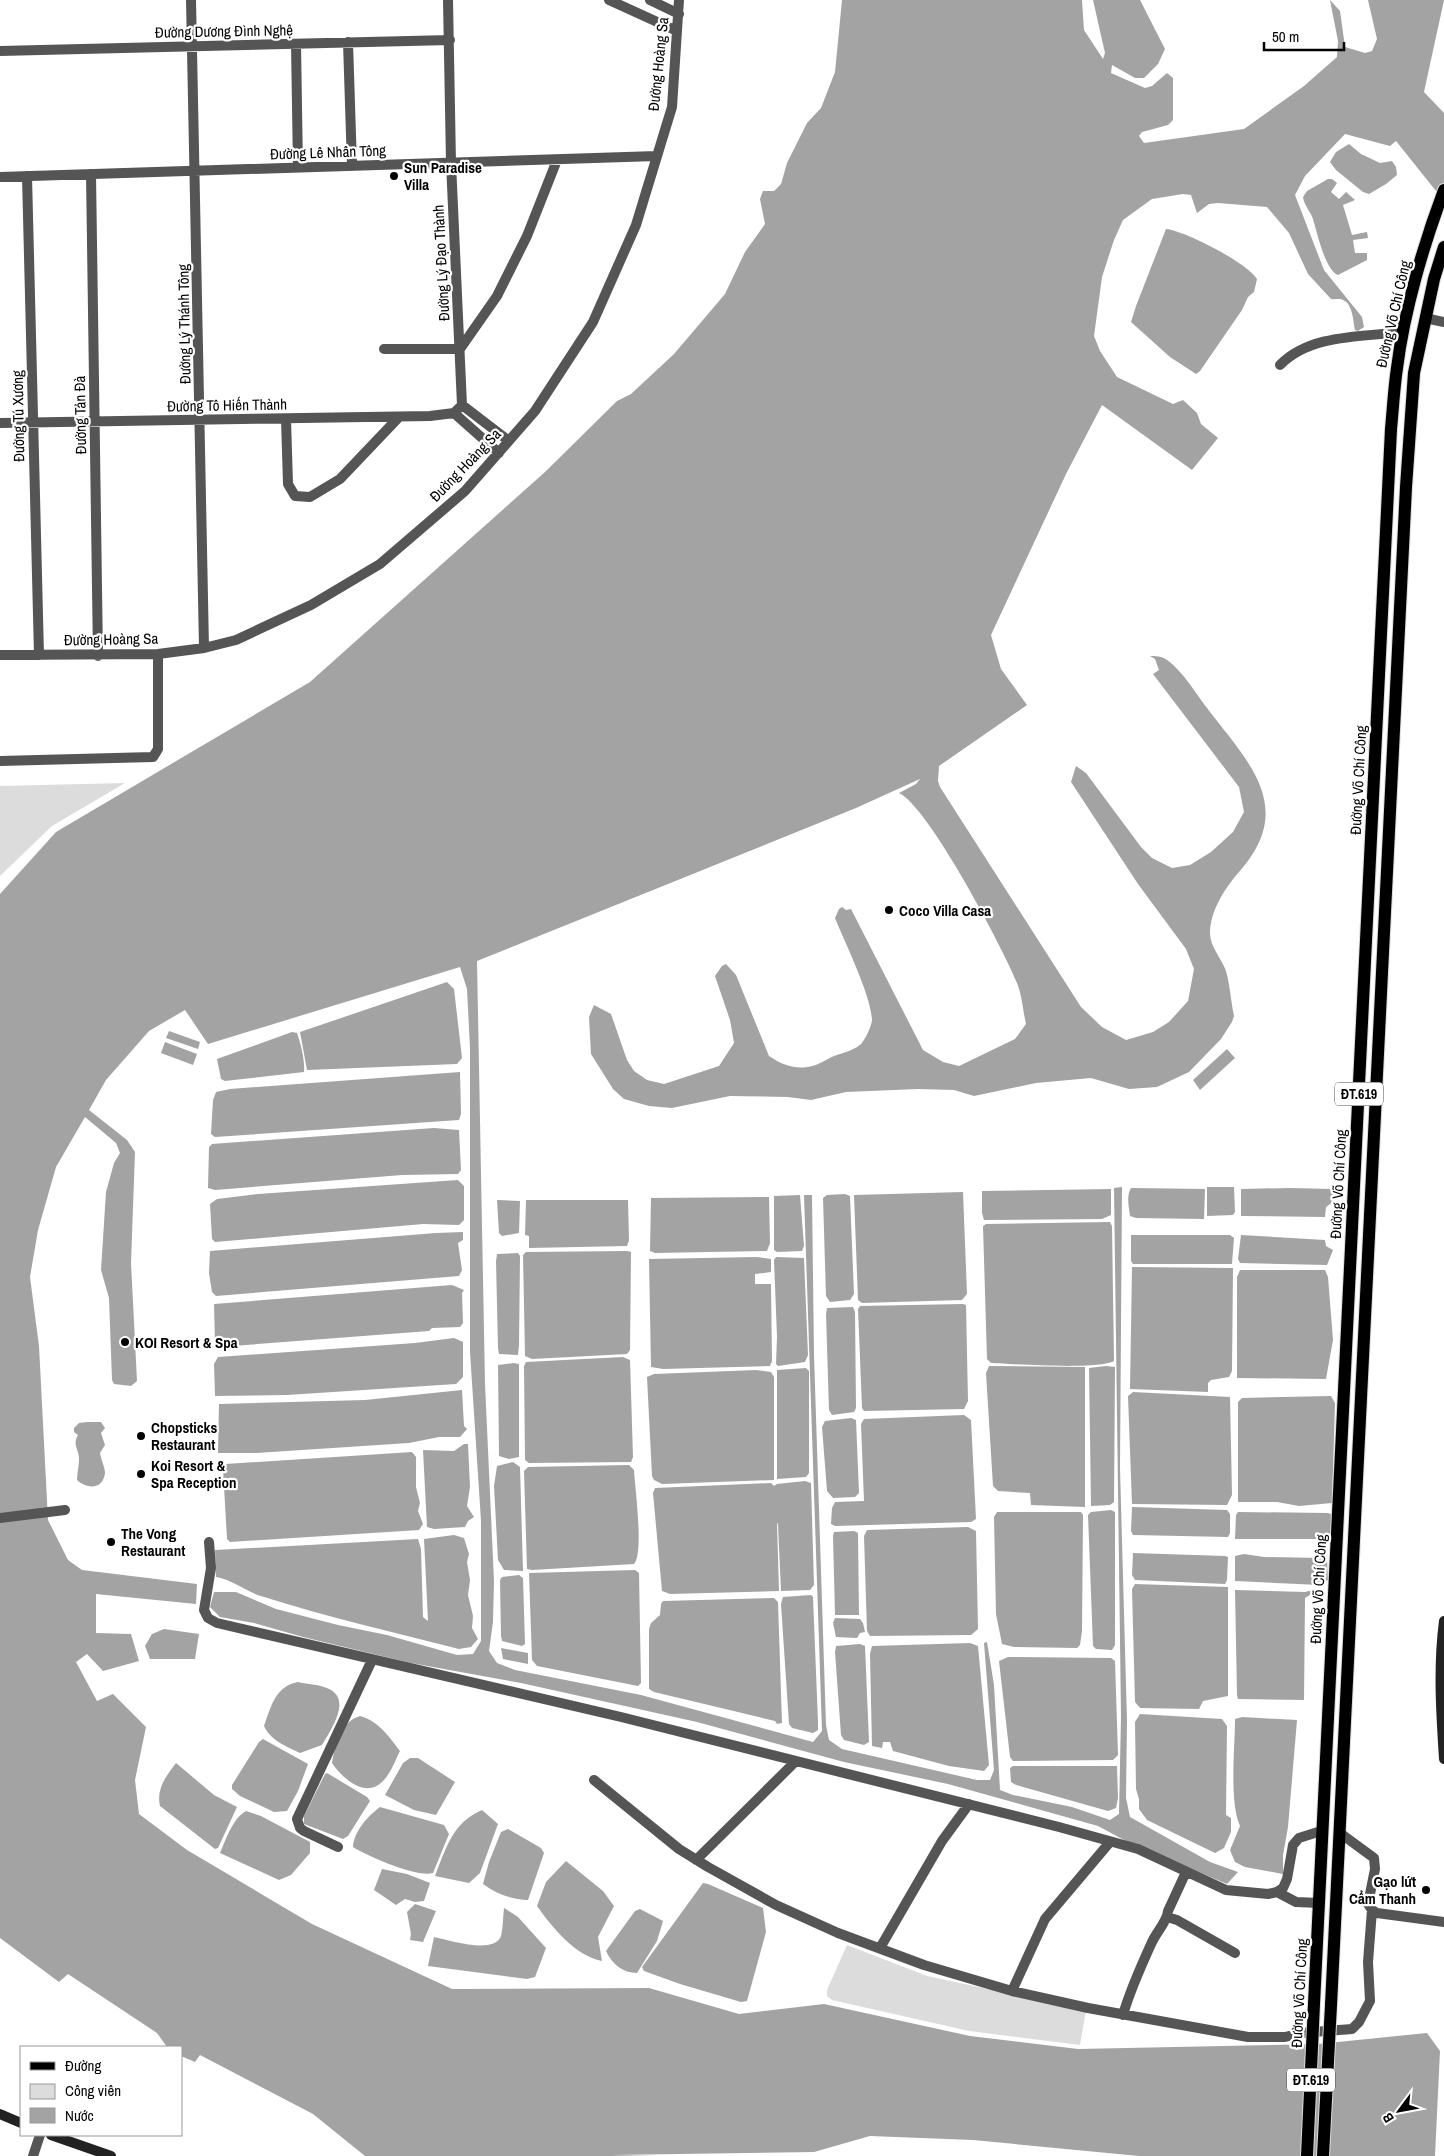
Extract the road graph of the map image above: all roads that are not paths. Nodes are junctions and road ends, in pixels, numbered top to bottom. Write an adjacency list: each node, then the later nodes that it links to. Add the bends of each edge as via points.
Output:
1 (191, 0): 11 (street, Đường Lý Thánh Tông)
2 (448, 0): 8 (street, Đường Lý Đạo Thành)
3 (609, 0): 7 (street)
4 (650, 0): 6 (street)
5 (679, 0): 6 (street, Đường Hoàng Sa)
6 (679, 14): 7 (street, Đường Hoàng Sa)
7 (677, 32): 13 (street, Đường Hoàng Sa, via 672,106)
8 (450, 40): 9 (street, Đường Dương Đình Nghệ); 15 (street, Đường Lý Đạo Thành)
9 (348, 42): 10 (street, Đường Dương Đình Nghệ); 16 (street)
10 (296, 44): 11 (street, Đường Dương Đình Nghệ); 17 (street)
11 (192, 46): 12 (street, Đường Dương Đình Nghệ); 18 (street, Đường Lý Thánh Tông)
12 (0, 51)
13 (657, 156): 14 (street, Đường Lê Nhân Tông); 38 (street, Đường Hoàng Sa, via 636,225 593,322 535,411)
14 (557, 160): 15 (street, Đường Lê Nhân Tông); 28 (street, via 497,296)
15 (451, 163): 16 (street, Đường Lê Nhân Tông); 28 (street, Đường Lý Đạo Thành)
16 (352, 166): 17 (street, Đường Lê Nhân Tông)
17 (298, 168): 18 (street, Đường Lê Nhân Tông)
18 (196, 171): 19 (street, Đường Lê Nhân Tông); 34 (street, Đường Lý Thánh Tông)
19 (91, 174): 20 (street, Đường Lê Nhân Tông); 35 (street, Đường Tản Đà)
20 (27, 176): 21 (street, Đường Lê Nhân Tông); 37 (street, Đường Tú Xương)
21 (0, 177)
22 (1444, 190): 26 (main road, Đường Võ Chí Công / ĐT.619)
23 (1444, 247): 24 (main road, ĐT.619)
24 (1425, 318): 25 (street); 47 (main road, ĐT.619, via 1414,373 1406,487)
25 (1444, 322)
26 (1403, 332): 29 (street, via 1321,342 1294,354); 46 (main road, Đường Võ Chí Công / ĐT.619, via 1391,429)
27 (384, 349): 28 (street)
28 (460, 349): 30 (street, Đường Lý Đạo Thành)
29 (1280, 366)
30 (462, 405): 31 (street); 38 (street)
31 (454, 413): 32 (street, Đường Tô Hiến Thành); 39 (street)
32 (399, 417): 33 (street, Đường Tô Hiến Thành); 33 (street, via 340,479 310,497 296,496 288,484)
33 (286, 419): 34 (street, Đường Tô Hiến Thành)
34 (200, 420): 35 (street, Đường Tô Hiến Thành); 40 (street, Đường Lý Thánh Tông)
35 (95, 422): 37 (street, Đường Tô Hiến Thành); 44 (street, Đường Tản Đà)
36 (0, 423): 37 (street, Đường Tô Hiến Thành)
37 (33, 423): 43 (street, Đường Tú Xương)
38 (509, 441): 39 (street, Đường Hoàng Sa)
39 (499, 453): 40 (street, Đường Hoàng Sa, via 465,490 380,564 311,605 236,640)
40 (204, 648): 41 (street, Đường Hoàng Sa)
41 (158, 654): 44 (street, Đường Hoàng Sa); 45 (street, via 158,749 153,757)
42 (0, 655): 43 (street, Đường Hoàng Sa)
43 (39, 655): 44 (street, Đường Hoàng Sa)
44 (98, 656)
45 (0, 761)
46 (1357, 1133): 47 (street); 58 (main road, Đường Võ Chí Công / ĐT.619)
47 (1374, 1134): 59 (main road, ĐT.619)
48 (65, 1510): 49 (street)
49 (0, 1518)
50 (209, 1542): 53 (street, via 211,1568 204,1610 208,1618 217,1623)
51 (1444, 1621): 52 (street)
52 (1443, 1642): 54 (street, via 1440,1705)
53 (372, 1660): 55 (street); 61 (street, via 297,1819 304,1831)
54 (1444, 1759)
55 (796, 1760): 57 (street); 62 (street)
56 (594, 1780): 62 (street)
57 (969, 1804): 60 (street); 69 (street, via 942,1841)
58 (1321, 1830): 59 (main road); 64 (street, via 1299,1838 1293,1845 1287,1879 1283,1888); 65 (main road, Đường Võ Chí Công / ĐT.619)
59 (1340, 1833): 66 (street, via 1374,1858 1368,1904); 80 (main road, ĐT.619, bridge)
60 (1110, 1842): 63 (street, via 1138,1849); 71 (street, via 1046,1919)
61 (338, 1847)
62 (696, 1860): 69 (street, via 776,1905)
63 (1186, 1872): 64 (street, via 1226,1890); 67 (street)
64 (1276, 1892): 65 (street, via 1296,1902)
65 (1319, 1903): 79 (main road, Đường Võ Chí Công / ĐT.619, bridge)
66 (1372, 1910): 68 (street); 72 (street, via 1368,1962 1370,2001 1352,2029 1285,2037 1248,2036)
67 (1167, 1917): 70 (street); 72 (street, via 1153,1939)
68 (1444, 1922)
69 (880, 1948): 71 (street, via 924,1965)
70 (1235, 1953)
71 (1012, 1990): 72 (street)
72 (1123, 2015)
73 (0, 2114): 74 (street)
74 (20, 2123)
75 (40, 2136): 77 (street)
76 (54, 2136): 78 (street)
77 (33, 2156)
78 (108, 2156)
79 (1307, 2156)
80 (1323, 2156)

